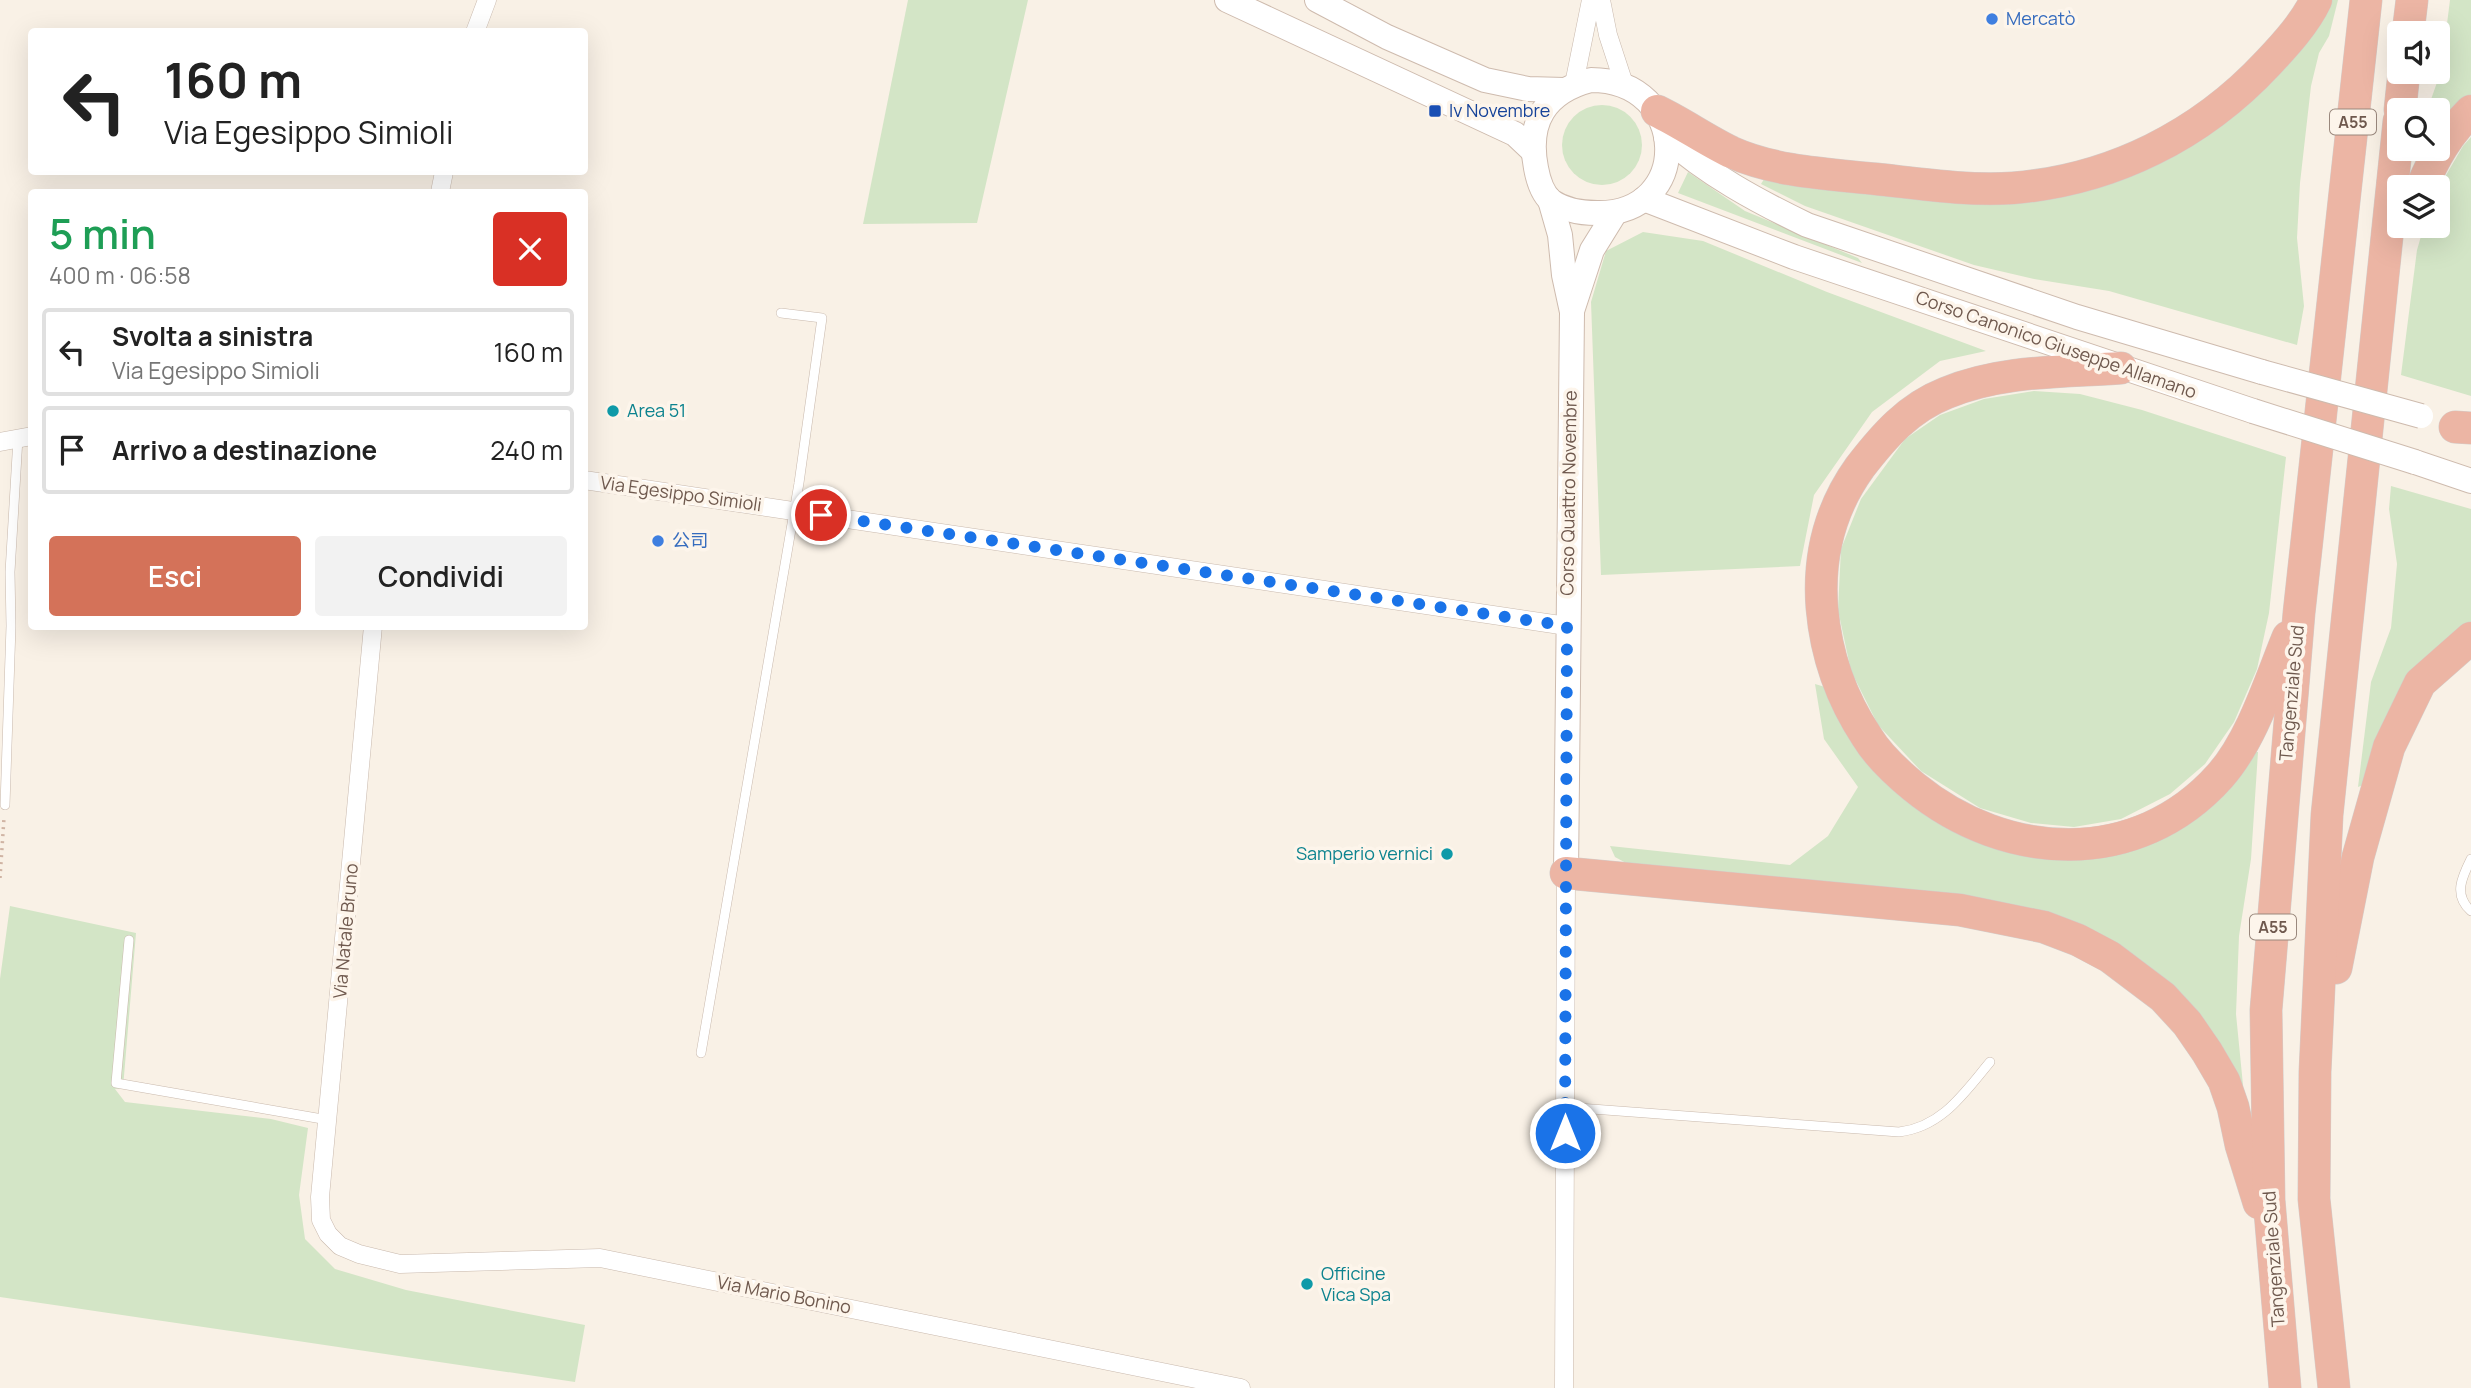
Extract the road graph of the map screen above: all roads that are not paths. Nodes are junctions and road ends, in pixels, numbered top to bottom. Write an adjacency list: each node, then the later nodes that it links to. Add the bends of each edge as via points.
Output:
1 (487, 0): 10 (street)
2 (1227, 0): 15 (main road, via 1515,134)
3 (1317, 0): 12 (main road, via 1485,80 1528,89)
4 (1591, 0): 12 (street)
5 (1601, 0): 11 (street)
6 (2316, 0): 14 (highway, via 2284,46 2218,110 2139,158 2063,181 1968,188 1816,173 1731,152)
7 (2367, 0): 32 (highway, Tangenziale Sud / A55)
8 (2412, 0): 9 (highway)
9 (2409, 21)
10 (476, 28)
11 (1623, 84): 12 (main road, via 1591,80); 14 (main road, via 1648,99)
12 (1569, 87): 15 (main road, via 1539,115)
13 (2471, 111): 17 (highway, via 2452,130)
14 (1662, 124): 18 (main road, via 1668,158 1660,181); 26 (main road, Corso Canonico Giuseppe Allamano, bridge, via 1695,162 1807,225 2077,317)
15 (1533, 151): 19 (main road, via 1539,182)
16 (2395, 161): 22 (highway, A55)
17 (2427, 175)
18 (1644, 199): 20 (main road); 25 (main road, Corso Canonico Giuseppe Allamano, via 1794,257)
19 (1550, 200): 20 (main road, via 1574,211); 23 (main road, Corso Quattro Novembre)
20 (1615, 213): 23 (main road, Corso Quattro Novembre, via 1592,250)
21 (2406, 238): 22 (highway)
22 (2382, 287): 43 (highway, A55, via 2327,815)
23 (1572, 312): 33 (main road, Corso Quattro Novembre)
24 (781, 313): 31 (lane, via 821,318)
25 (2121, 368): 30 (main road, Corso Canonico Giuseppe Allamano, bridge); 32 (highway, via 2018,374 1945,393 1910,412 1883,436 1854,476 1833,513 1823,550 1821,583 1824,630 1833,667 1847,705 1868,740 1895,771 1966,822 2005,837 2044,844 2122,838 2156,825 2220,776 2238,751)
26 (2466, 429)
27 (25, 437): 28 (street); 36 (lane, via 10,572)
28 (0, 442)
29 (588, 481): 31 (street, Via Egesippo Simioli)
30 (2471, 481)
31 (794, 511): 33 (street, Via Egesippo Simioli); 41 (lane)
32 (2299, 613): 47 (highway, Tangenziale Sud / A55, via 2266,1010)
33 (1567, 626): 38 (main road, Corso Quattro Novembre)
34 (373, 630): 45 (street, Via Natale Bruno)
35 (2471, 638): 43 (highway, via 2420,683 2389,747 2358,857)
36 (5, 805)
37 (2471, 859): 39 (lane, via 2460,882 2460,896)
38 (1566, 873): 44 (street, Corso Quattro Novembre); 47 (highway, via 1960,910 2044,926 2078,940 2110,957 2164,997 2207,1052 2233,1107)
39 (2471, 911)
40 (129, 940): 45 (lane, via 116,1083)
41 (701, 1053)
42 (1990, 1062): 44 (lane, via 1949,1110 1919,1130)
43 (2315, 1072): 51 (highway, A55, via 2314,1199)
44 (1565, 1107): 49 (street, Corso Quattro Novembre)
45 (328, 1120): 46 (street, Via Natale Bruno, via 320,1197 321,1220)
46 (328, 1234): 48 (street, Via Mario Bonino, via 340,1246 359,1254 400,1264 600,1258)
47 (2271, 1242): 50 (highway, Tangenziale Sud / A55)
48 (1241, 1388)
49 (1564, 1388)
50 (2284, 1388)
51 (2333, 1388)

